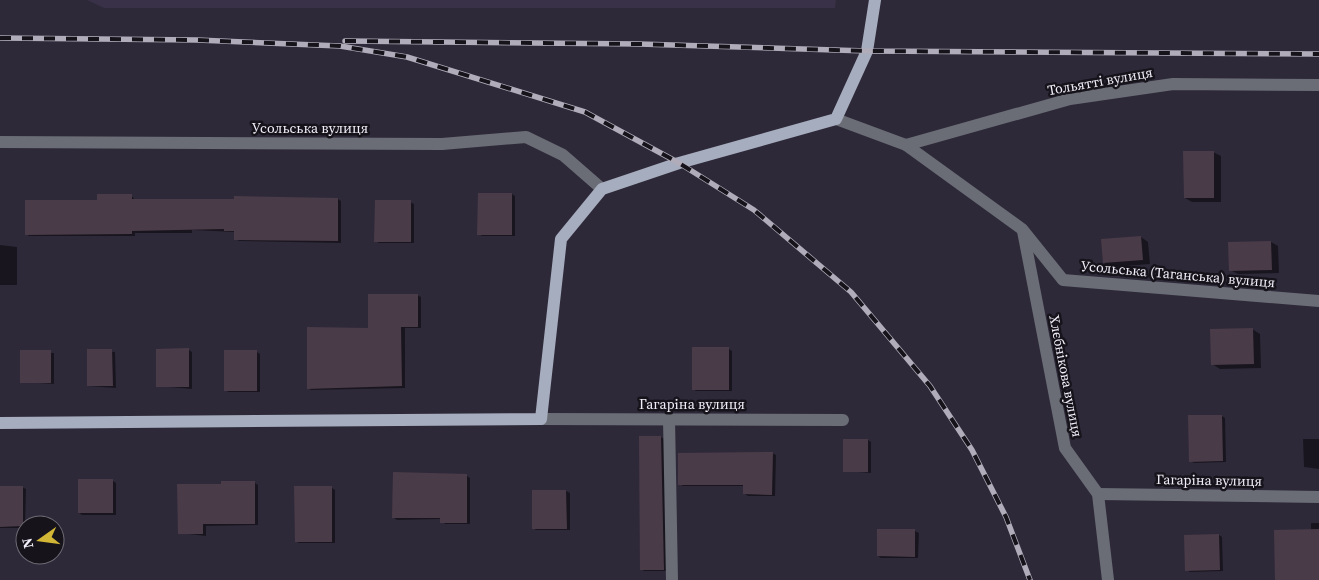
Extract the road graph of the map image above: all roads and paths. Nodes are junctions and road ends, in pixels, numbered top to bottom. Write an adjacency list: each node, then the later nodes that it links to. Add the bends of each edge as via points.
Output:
1 (875, 0): 3 (main road, via 867,51)
2 (1319, 85): 5 (street, Тольятті вулиця, via 1173,84 1070,99)
3 (836, 119): 5 (street); 6 (main road, via 679,163)
4 (0, 142): 6 (street, Усольська вулиця, via 442,144 526,137 563,155)
5 (906, 145): 7 (street, Усольська (Таганська) вулиця)
6 (602, 189): 9 (main road, via 561,239)
7 (1022, 228): 8 (street, Усольська (Таганська) вулиця, via 1063,280); 13 (street, Хлєбнікова вулиця, via 1065,448)
8 (1319, 301)
9 (541, 419): 10 (street, Гагаріна вулиця); 12 (main road)
10 (669, 419): 11 (street, Гагаріна вулиця); 15 (street)
11 (843, 420)
12 (0, 423)
13 (1098, 494): 14 (street, Гагаріна вулиця); 16 (street, Хлєбнікова вулиця)
14 (1319, 497)
15 (672, 580)
16 (1108, 580)

